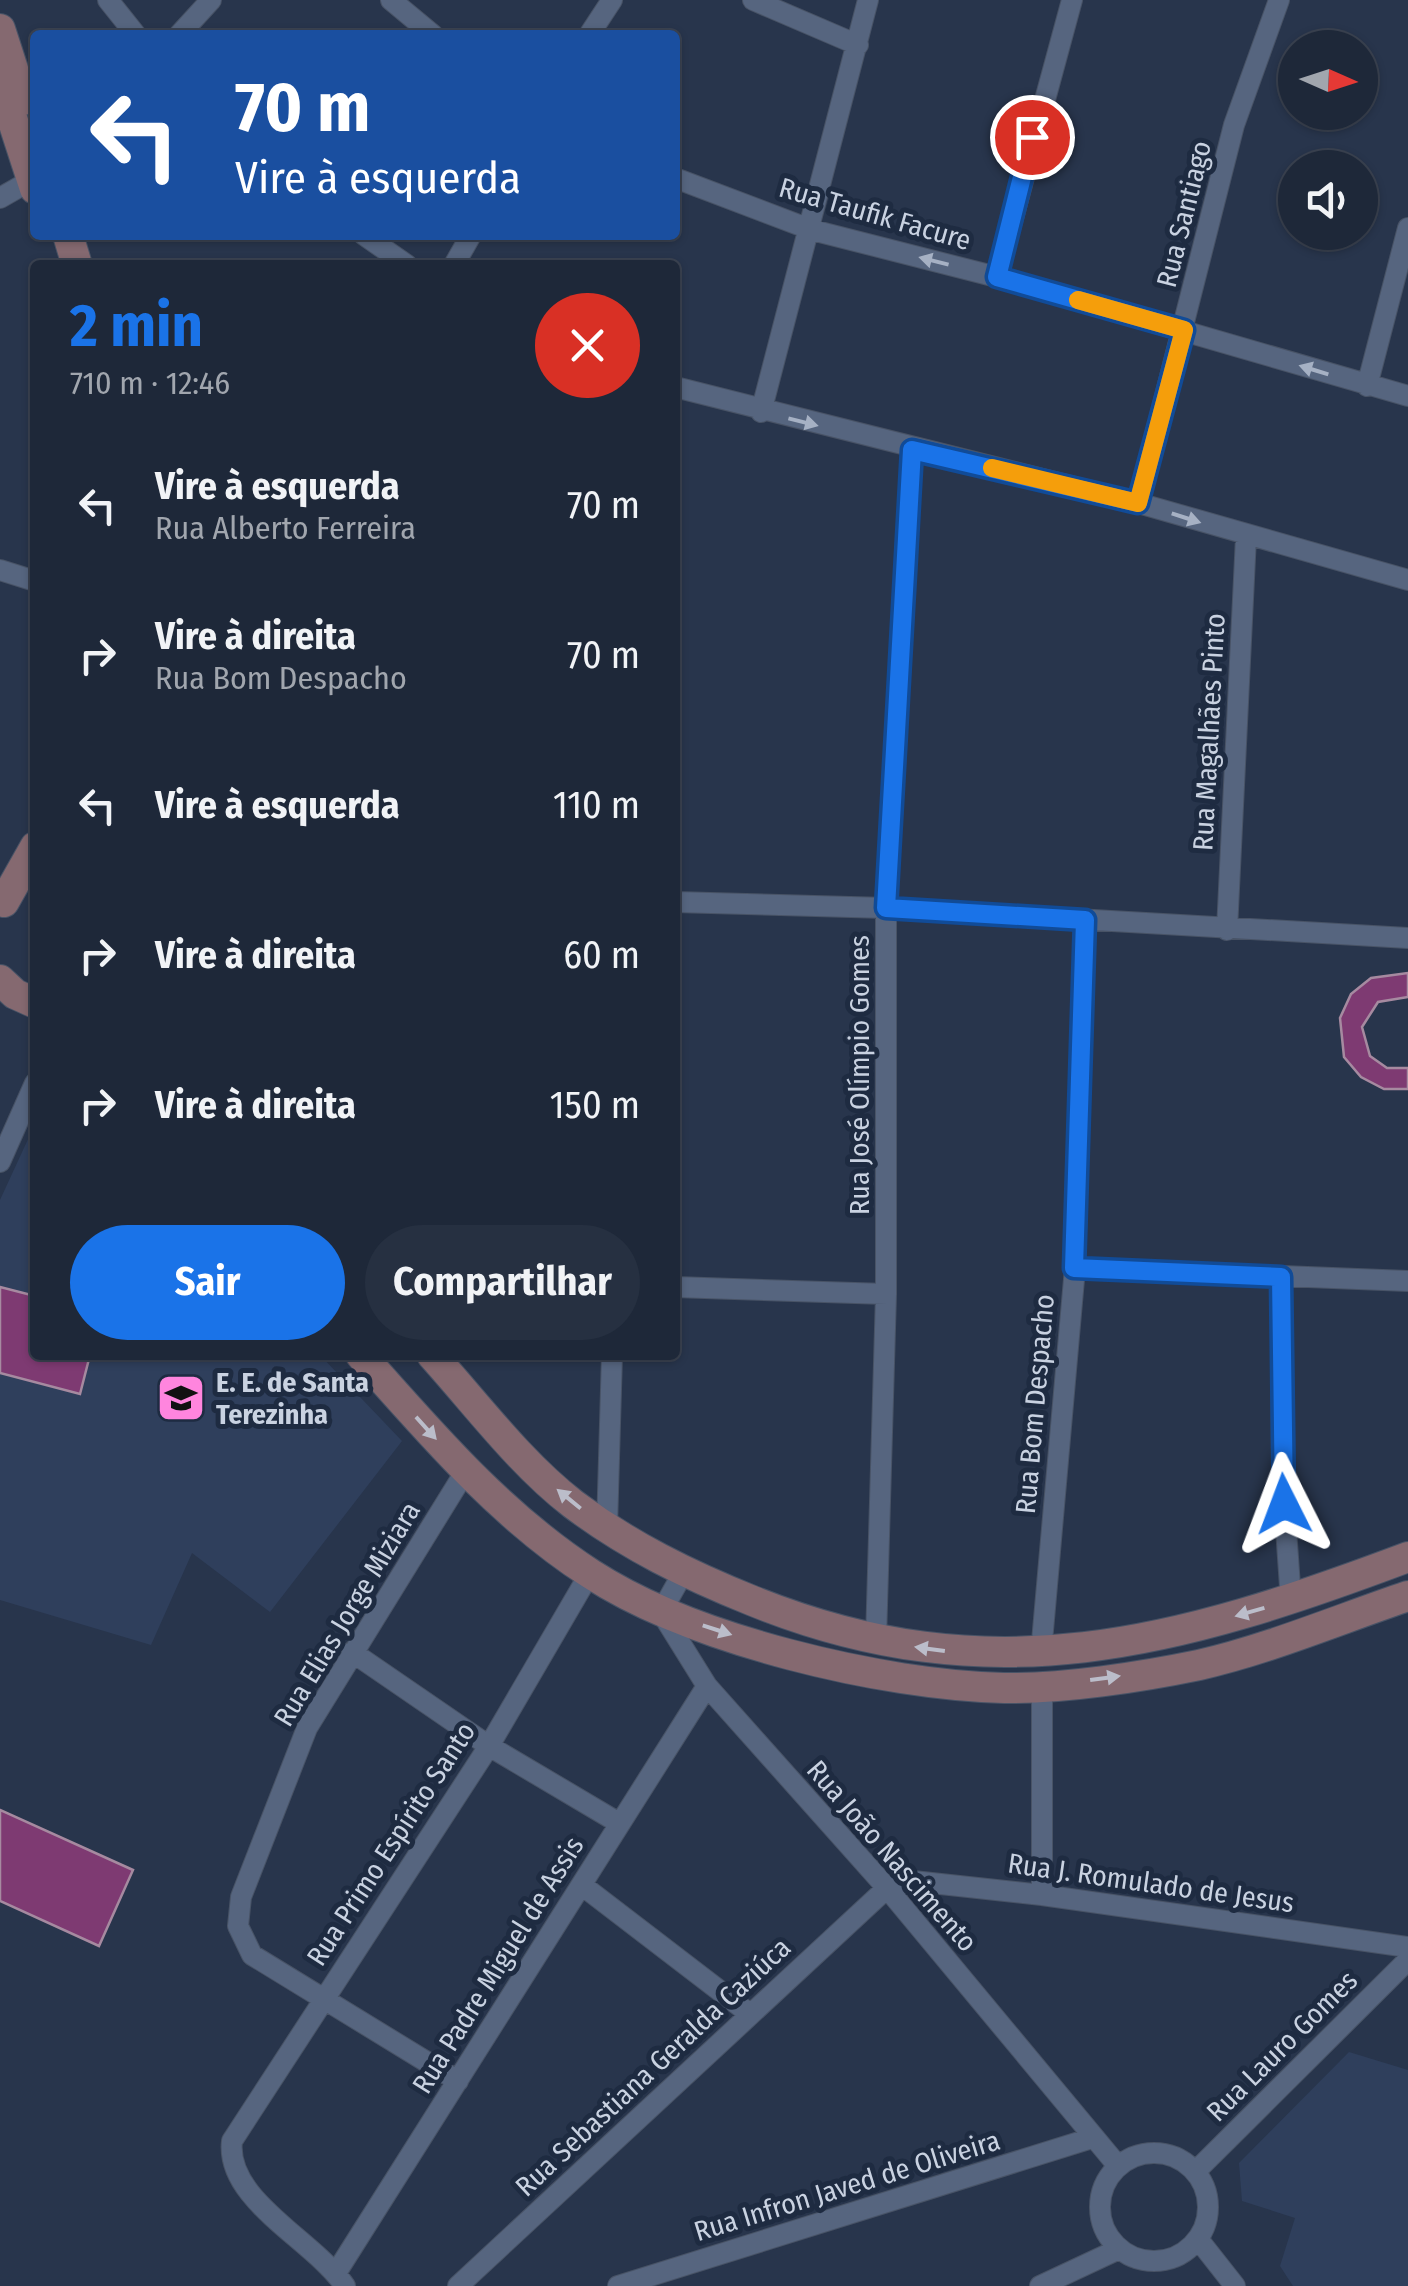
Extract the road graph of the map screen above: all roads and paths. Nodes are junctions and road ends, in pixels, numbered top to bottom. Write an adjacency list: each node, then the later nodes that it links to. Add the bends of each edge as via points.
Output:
1 (108, 0): 10 (street)
2 (211, 0): 11 (street)
3 (391, 0): 12 (street)
4 (612, 0): 13 (street)
5 (753, 0): 14 (street)
6 (868, 0): 14 (street)
7 (1072, 0): 25 (street)
8 (1279, 0): 26 (street, Rua Santiago, via 1234,125)
9 (0, 29): 16 (main road)
10 (132, 30)
11 (184, 30)
12 (427, 30)
13 (593, 30)
14 (858, 45): 22 (street)
15 (0, 82): 17 (main road)
16 (30, 121)
17 (30, 170)
18 (680, 180): 22 (street, Rua Taufik Facure)
19 (30, 184): 20 (street)
20 (0, 198)
21 (1408, 228): 27 (street)
22 (812, 230): 25 (street, Rua Taufik Facure, one-way to 22); 30 (street)
23 (371, 240): 24 (street)
24 (400, 260)
25 (997, 277): 26 (street, Rua Taufik Facure)
26 (1184, 330): 27 (street, Rua Taufik Facure, one-way to 26); 32 (street, Rua Santiago)
27 (1367, 386): 29 (street, Rua Taufik Facure)
28 (680, 388): 30 (street)
29 (1408, 396)
30 (761, 412): 31 (street, one-way to 31)
31 (912, 450): 32 (street); 41 (street, Rua José Olímpio Gomes)
32 (1138, 503): 33 (street, one-way to 33)
33 (1246, 537): 36 (street); 43 (street, Rua Magalhães Pinto)
34 (0, 570): 35 (street)
35 (30, 579)
36 (1408, 580)
37 (30, 856): 40 (main road)
38 (30, 887): 40 (main road)
39 (680, 902): 41 (street)
40 (2, 904)
41 (886, 908): 42 (street); 53 (street, Rua José Olímpio Gomes)
42 (1085, 920): 43 (street); 49 (street, Rua Bom Despacho)
43 (1227, 930): 44 (street)
44 (1408, 938)
45 (0, 980): 46 (main road)
46 (30, 1004)
47 (30, 1094): 48 (street)
48 (0, 1162)
49 (1074, 1268): 50 (street); 67 (street, Rua Bom Despacho)
50 (1281, 1277): 51 (street); 63 (street, via 1282,1472)
51 (1408, 1281)
52 (680, 1287): 53 (street)
53 (886, 1294): 65 (street, Rua José Olímpio Gomes)
54 (365, 1360): 57 (main road, one-way to 57)
55 (436, 1360): 58 (main road, one-way to 55, via 540,1475)
56 (612, 1360): 58 (street)
57 (465, 1472): 61 (main road); 66 (street, Rua Elias Jorge Miziara)
58 (608, 1527): 60 (main road)
59 (1408, 1557): 63 (main road)
60 (683, 1573): 64 (street); 65 (main road, via 793,1617)
61 (590, 1574): 64 (main road); 70 (street, Rua Primo Espírito Santo)
62 (1408, 1596): 69 (main road, one-way to 62, via 1200,1664)
63 (1291, 1601): 67 (main road, one-way to 67, via 1166,1636)
64 (661, 1612): 68 (street, Rua João Nascimento); 69 (main road, one-way to 69, via 898,1678)
65 (876, 1640): 67 (main road, one-way to 65, via 932,1650)
66 (352, 1652): 70 (street); 77 (street, Rua Elias Jorge Miziara, via 307,1728 241,1896 238,1926 252,1955)
67 (1041, 1653)
68 (707, 1686): 71 (street, Rua Padre Miguel de Assis); 73 (street, Rua João Nascimento)
69 (1042, 1686): 74 (street)
70 (489, 1746): 71 (street); 77 (street, Rua Primo Espírito Santo)
71 (619, 1823): 72 (street, Rua Padre Miguel de Assis)
72 (584, 1886): 78 (street); 79 (street, Rua Padre Miguel de Assis)
73 (886, 1888): 74 (street, Rua J. Romulado de Jesus, via 912,1881); 78 (street, Rua Sebastiana Geralda Caziúca); 80 (street, Rua João Nascimento)
74 (1042, 1894): 75 (street, Rua J. Romulado de Jesus)
75 (1408, 1947)
76 (1408, 1960): 82 (street, Rua Lauro Gomes)
77 (323, 1997): 79 (street); 85 (street, Rua Primo Espírito Santo, via 232,2140 230,2158 245,2189)
78 (750, 2014): 86 (street, Rua Sebastiana Geralda Caziúca)
79 (458, 2081): 85 (street, Rua Padre Miguel de Assis)
80 (1092, 2138): 81 (street, Rua João Nascimento); 87 (street, Rua Infron Javed de Oliveira)
81 (1118, 2166): 82 (street, via 1133,2157 1166,2154); 84 (street, via 1100,2198 1107,2235)
82 (1195, 2172): 83 (street, via 1208,2204)
83 (1198, 2238): 84 (street, via 1169,2260 1134,2258); 89 (street)
84 (1119, 2249): 88 (street)
85 (340, 2280)
86 (458, 2286)
87 (618, 2286)
88 (1040, 2286)
89 (1235, 2286)

